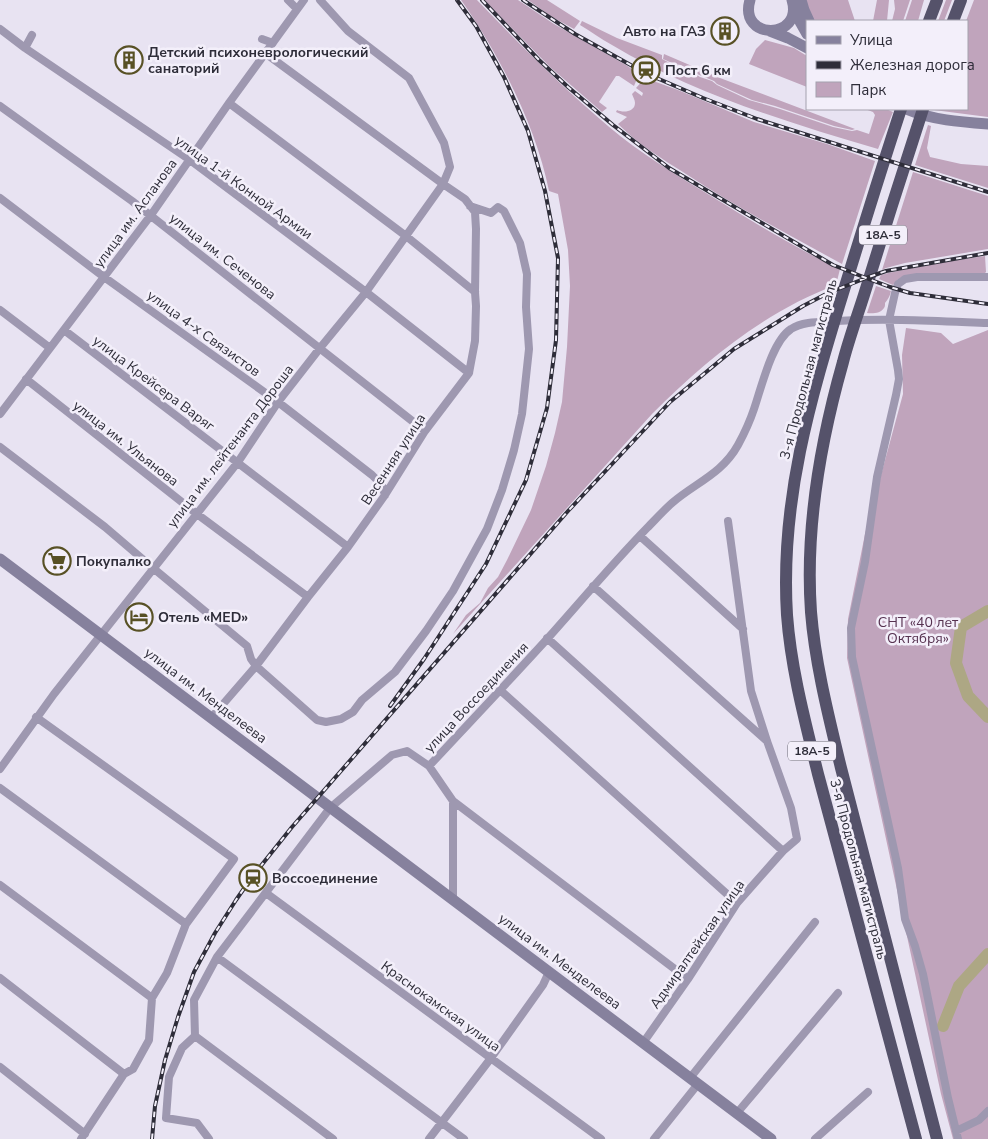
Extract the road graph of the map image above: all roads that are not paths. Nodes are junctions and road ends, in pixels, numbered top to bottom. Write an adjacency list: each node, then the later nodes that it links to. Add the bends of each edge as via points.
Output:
1 (288, 0): 8 (street)
2 (304, 0): 8 (street, улица им. Асланова)
3 (320, 0): 28 (street, via 348,31 409,78 444,142 450,166)
4 (937, 0): 10 (highway)
5 (961, 0): 11 (highway)
6 (748, 3): 13 (main road, via 752,22)
7 (795, 3): 9 (main road, via 804,10); 13 (main road, via 788,23 783,28); 14 (main road)
8 (297, 9): 17 (street, улица им. Асланова)
9 (809, 20)
10 (929, 20)
11 (953, 20)
12 (0, 28): 19 (street, улица 1-й Конной Армии)
13 (770, 31): 18 (main road)
14 (806, 31)
15 (32, 35): 19 (street)
16 (262, 39): 17 (street)
17 (273, 42): 20 (street, улица им. Асланова)
18 (806, 47)
19 (25, 48): 27 (street, улица 1-й Конной Армии)
20 (265, 53): 21 (street, улица им. Асланова); 28 (street)
21 (229, 103): 27 (street, улица им. Асланова); 32 (street)
22 (0, 106): 31 (street, улица им. Сеченова)
23 (900, 110): 105 (highway, 3-я Продольная магистраль / 18А-5, via 807,417 792,490 786,585 791,653 815,765)
24 (908, 110): 26 (main road, via 949,121)
25 (923, 110): 106 (highway, 3-я Продольная магистраль / 18А-5, via 828,419 815,492 810,559 811,613 836,750)
26 (988, 124)
27 (190, 160): 31 (street, улица им. Асланова); 35 (street, улица 1-й Конной Армии)
28 (443, 184): 30 (street, via 465,198); 32 (street, улица им. лейтенанта Дороша)
29 (0, 198): 33 (street, улица 4-х Связистов)
30 (470, 206): 36 (street, Весенняя улица, via 475,212 476,229); 62 (street, via 491,213 498,207 504,211 520,243 527,274 529,349 522,414 502,490 487,529 453,591 426,631 394,672 341,720 317,720)
31 (151, 215): 33 (street, улица им. Асланова); 42 (street, улица им. Сеченова)
32 (406, 236): 35 (street, улица им. лейтенанта Дороша); 36 (street)
33 (104, 277): 40 (street, улица им. Асланова); 45 (street, улица 4-х Связистов)
34 (988, 277): 38 (street, via 917,276 905,279 898,284)
35 (366, 292): 42 (street, улица им. лейтенанта Дороша); 43 (street, улица 1-й Конной Армии)
36 (475, 292): 43 (street, Весенняя улица, via 474,341)
37 (0, 310): 41 (street)
38 (889, 320): 39 (street, улица Воссоединения); 53 (street, улица Воссоединения, via 817,322 790,329 781,339 738,445 726,462 672,504); 95 (street, via 899,379 877,477 865,562 851,628 852,657 898,868 905,919 923,974)
39 (988, 323)
40 (64, 330): 41 (street, улица им. Асланова); 49 (street, улица Крейсера Варяг)
41 (50, 348): 44 (street, улица им. Асланова)
42 (320, 348): 45 (street, улица им. лейтенанта Дороша); 47 (street, улица им. Сеченова)
43 (469, 373): 47 (street, Весенняя улица)
44 (26, 380): 46 (street, улица им. Асланова); 51 (street, улица им. Ульянова)
45 (278, 402): 49 (street, улица им. лейтенанта Дороша); 50 (street, улица 4-х Связистов, via 372,474 382,485)
46 (0, 414)
47 (425, 431): 50 (street, Весенняя улица)
48 (0, 447): 56 (street, via 105,526)
49 (238, 462): 51 (street, улица им. лейтенанта Дороша); 54 (street, улица Крейсера Варяг)
50 (385, 495): 54 (street, Весенняя улица)
51 (197, 514): 56 (street, улица им. лейтенанта Дороша); 58 (street, улица им. Ульянова)
52 (728, 521): 59 (street, Адмиралтейская улица)
53 (640, 536): 57 (street, улица Воссоединения); 59 (street)
54 (348, 547): 58 (street, Весенняя улица)
55 (0, 559): 60 (main road, улица им. Менделеева)
56 (153, 568): 60 (street, улица им. лейтенанта Дороша); 62 (street, via 246,646)
57 (593, 586): 61 (street, улица Воссоединения); 66 (street)
58 (308, 597): 62 (street, Весенняя улица)
59 (743, 629): 66 (street, Адмиралтейская улица, via 751,691)
60 (100, 634): 64 (street, улица им. лейтенанта Дороша); 65 (main road, улица им. Менделеева)
61 (547, 638): 63 (street, улица Воссоединения); 72 (street)
62 (256, 666): 65 (street, Весенняя улица)
63 (500, 690): 67 (street, улица Воссоединения); 76 (street)
64 (36, 717): 68 (street, улица им. лейтенанта Дороша); 78 (street, via 234,859)
65 (211, 718): 71 (main road, улица им. Менделеева)
66 (767, 741): 72 (street, Адмиралтейская улица, via 791,808 797,839)
67 (429, 766): 70 (street); 71 (street, улица Воссоединения, via 407,751 392,755)
68 (0, 769)
69 (0, 788): 78 (street)
70 (453, 801): 75 (street); 82 (street)
71 (330, 808): 74 (street, улица Воссоединения); 75 (main road, улица им. Менделеева)
72 (784, 851): 76 (street, Адмиралтейская улица)
73 (0, 885): 84 (street)
74 (266, 893): 79 (street, улица Воссоединения); 87 (street, Краснокамская улица)
75 (453, 900): 80 (main road, улица им. Менделеева)
76 (737, 903): 82 (street, Адмиралтейская улица)
77 (815, 922): 90 (street)
78 (186, 924): 84 (street, via 167,973)
79 (217, 957): 85 (street, улица Воссоединения, via 194,1000); 94 (street)
80 (549, 972): 86 (main road, улица им. Менделеева); 87 (street)
81 (0, 978): 89 (street)
82 (688, 980): 86 (street, Адмиралтейская улица)
83 (838, 993): 93 (street)
84 (152, 998): 89 (street, via 150,1040 133,1069)
85 (195, 1036): 97 (street, via 182,1048 169,1077 166,1118 197,1123); 98 (street)
86 (643, 1043): 90 (main road, улица им. Менделеева)
87 (491, 1058): 94 (street); 101 (street, Краснокамская улица)
88 (0, 1067): 96 (street)
89 (124, 1074): 96 (street)
90 (694, 1081): 93 (main road, улица им. Менделеева); 102 (street)
91 (868, 1092): 104 (street)
92 (988, 1111): 95 (street)
93 (737, 1113): 103 (main road, улица им. Менделеева)
94 (443, 1123): 99 (street); 100 (street)
95 (957, 1135)
96 (83, 1136)
97 (209, 1139)
98 (333, 1139)
99 (429, 1139)
100 (464, 1139)
101 (601, 1139)
102 (654, 1139)
103 (771, 1139)
104 (815, 1139)
105 (916, 1139)
106 (937, 1139)

